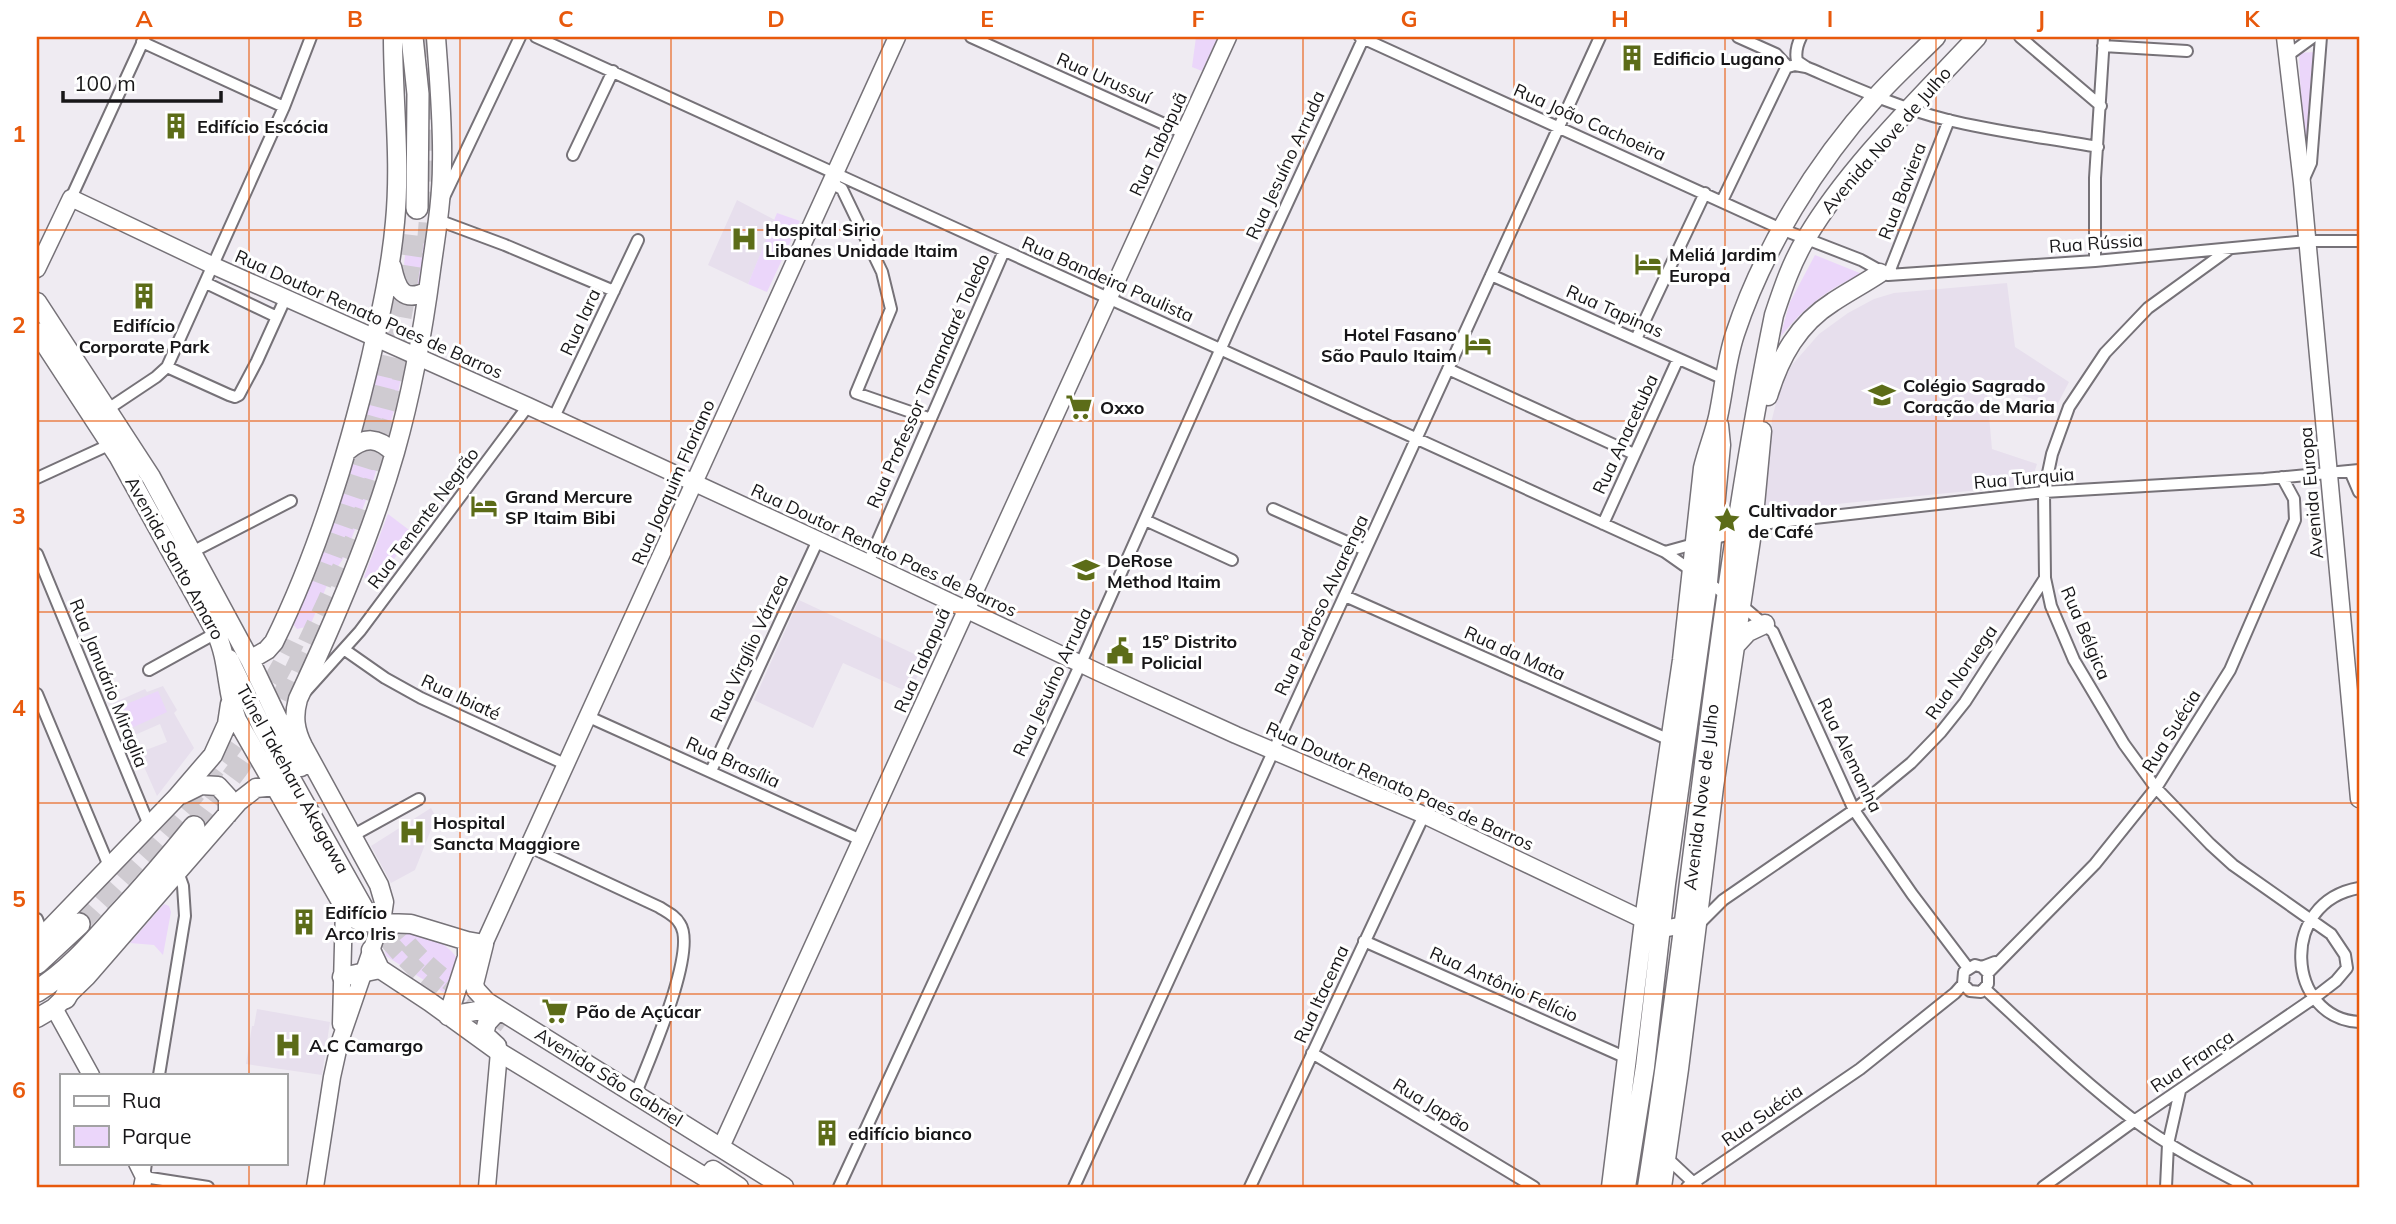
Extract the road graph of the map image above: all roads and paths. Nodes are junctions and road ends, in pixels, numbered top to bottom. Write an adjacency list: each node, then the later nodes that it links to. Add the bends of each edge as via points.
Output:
1 (311, 37): 28 (street)
2 (393, 37): 49 (main road, via 397,182)
3 (412, 37): 40 (highway, via 418,94)
4 (436, 37): 41 (main road, via 443,130)
5 (520, 37): 41 (street)
6 (536, 37): 25 (street, Rua Bandeira Paulista)
7 (897, 37): 35 (street, Rua Joaquim Floriano)
8 (971, 37): 32 (street, Rua Urussuí)
9 (1228, 37): 32 (street, Rua Tabapuã)
10 (1362, 37): 31 (street, Rua João Cachoeira); 66 (street, Rua Jesuíno Arruda)
11 (1600, 37): 31 (street, Rua Pedroso Alvarenga)
12 (1738, 37): 24 (street)
13 (1936, 37): 26 (main road, Avenida Nove de Julho)
14 (1977, 37): 29 (main road, Avenida Nove de Julho)
15 (2020, 37): 27 (street)
16 (2285, 37): 23 (street, Avenida Europa)
17 (2313, 37): 23 (street)
18 (2321, 37): 36 (street, via 2311,163)
19 (143, 39): 28 (street); 38 (street)
20 (1799, 41): 24 (street)
21 (2104, 41): 22 (street); 27 (street)
22 (2187, 51)
23 (2287, 56): 36 (street, Avenida Europa)
24 (1793, 63): 26 (street); 39 (street)
25 (613, 71): 34 (street); 35 (street, Rua Bandeira Paulista)
26 (1876, 98): 29 (street); 42 (main road, Avenida Nove de Julho)
27 (2101, 106): 33 (street)
28 (284, 107): 51 (street)
29 (1910, 108): 30 (street); 43 (main road, Avenida Nove de Julho, via 1826,207)
30 (1949, 120): 33 (street); 53 (street, Rua Baviera)
31 (1559, 128): 37 (street, Rua João Cachoeira); 54 (street, Rua Pedroso Alvarenga)
32 (1184, 133): 59 (street, Rua Tabapuã)
33 (2098, 146): 50 (street)
34 (573, 155)
35 (839, 181): 48 (street, Rua Bandeira Paulista); 76 (street, via 882,272 891,309 856,393); 86 (street, Rua Joaquim Floriano)
36 (2302, 183): 45 (street, Avenida Europa)
37 (1705, 193): 39 (street, Rua João Cachoeira); 64 (street)
38 (71, 198): 51 (street, Rua Doutor Renato Paes de Barros); 52 (street)
39 (1722, 201): 42 (street, Rua João Cachoeira)
40 (417, 208)
41 (439, 213): 56 (main road); 57 (street)
42 (1781, 229): 43 (street, Rua João Cachoeira); 71 (main road, Avenida Nove de Julho, via 1735,334)
43 (1806, 238): 53 (street, Rua João Cachoeira); 74 (main road, Avenida Nove de Julho, via 1774,315)
44 (638, 240): 57 (street, Rua Iara)
45 (2307, 241): 46 (street, Rua Rússia); 47 (street, Rua Rússia); 83 (street, Avenida Europa)
46 (2359, 241)
47 (2228, 250): 50 (street, Rua Rússia); 87 (street, Rua Bélgica, via 2148,308 2105,353 2070,407)
48 (1004, 251): 59 (street, Rua Bandeira Paulista); 76 (street, Rua Professor Tamandaré Toledo)
49 (391, 260): 56 (main road, via 403,293 414,296); 63 (main road)
50 (2095, 261): 53 (street, Rua Rússia)
51 (214, 266): 55 (street); 58 (street, Rua Doutor Renato Paes de Barros)
52 (37, 269)
53 (1884, 274): 74 (main road, via 1830,303 1799,332 1777,366)
54 (1491, 275): 64 (street, Rua Tapinas); 70 (street, Rua Pedroso Alvarenga)
55 (206, 284): 61 (street); 69 (street)
56 (428, 291): 67 (main road)
57 (614, 291): 75 (street, Rua Iara)
58 (286, 298): 61 (street); 63 (street, Rua Doutor Renato Paes de Barros)
59 (1109, 298): 66 (street, Rua Bandeira Paulista); 107 (street, Rua Tabapuã)
60 (37, 302): 73 (main road, Avenida Santo Amaro)
61 (277, 317): 69 (street, via 239,395 229,395)
62 (37, 332): 65 (main road, Avenida Santo Amaro)
63 (375, 338): 67 (street, Rua Doutor Renato Paes de Barros); 79 (main road)
64 (1636, 339): 68 (street, Rua Tapinas)
65 (42, 350): 78 (main road, Avenida Santo Amaro)
66 (1220, 350): 77 (street, Rua Bandeira Paulista); 91 (street, Rua Jesuíno Arruda)
67 (418, 357): 72 (street, Rua Doutor Renato Paes de Barros); 80 (main road)
68 (1678, 359): 71 (street, Rua Tapinas); 81 (street, Rua Anacetuba)
69 (167, 367): 73 (street)
70 (1448, 369): 77 (street, Rua Pedroso Alvarenga); 81 (street)
71 (1724, 379): 95 (main road, Avenida Nove de Julho, via 1703,468)
72 (528, 407): 75 (street, Rua Doutor Renato Paes de Barros); 112 (street, Rua Tenente Negrão)
73 (108, 409): 97 (main road, Avenida Santo Amaro)
74 (1759, 413): 93 (main road, Avenida Nove de Julho)
75 (553, 419): 86 (street, Rua Doutor Renato Paes de Barros)
76 (931, 419): 101 (street, Rua Professor Tamandaré Toledo)
77 (1417, 437): 92 (street, Rua Bandeira Paulista); 96 (street, Rua Pedroso Alvarenga)
78 (111, 444): 85 (street); 109 (main road, Avenida Santo Amaro)
79 (347, 450): 80 (main road, via 371,439); 113 (main road, via 283,624 267,650)
80 (394, 453): 110 (main road, via 367,535)
81 (1634, 454): 92 (street, Rua Anacetuba)
82 (2355, 470): 83 (street, Rua Turquia); 88 (street)
83 (2328, 472): 84 (street, Rua Turquia); 128 (street, Avenida Europa)
84 (2282, 477): 87 (street, Rua Turquia); 125 (street, Rua Suécia, via 2295,506 2287,543 2230,670)
85 (37, 478)
86 (693, 484): 94 (street, Rua Doutor Renato Paes de Barros); 119 (street, Rua Joaquim Floriano)
87 (2044, 492): 93 (street, Rua Turquia); 103 (street, Rua Bélgica)
88 (2359, 492)
89 (291, 500): 97 (street)
90 (1273, 509): 96 (street)
91 (1145, 520): 100 (street); 114 (street, Rua Jesuíno Arruda)
92 (1603, 524): 98 (street, Rua Bandeira Paulista)
93 (1744, 529): 95 (street, Rua Turquia); 106 (main road, Avenida Nove de Julho)
94 (818, 540): 101 (street, Rua Doutor Renato Paes de Barros); 123 (street, Rua Virgílio Várzea)
95 (1704, 541): 98 (street); 102 (main road, Avenida Nove de Julho); 104 (main road, Avenida Nove de Julho)
96 (1365, 550): 105 (street, Rua Pedroso Alvarenga)
97 (192, 552): 113 (main road, Avenida Santo Amaro)
98 (1665, 552): 102 (street, Rua Bandeira Paulista)
99 (37, 554): 132 (street, Rua Januário Miraglia)
100 (1232, 560)
101 (868, 563): 107 (street, Rua Doutor Renato Paes de Barros)
102 (1693, 572): 104 (street, Rua Alemanha); 120 (main road, Avenida Nove de Julho)
103 (2045, 578): 125 (street, Rua Bélgica, via 2051,606 2074,660); 129 (street, Rua Noruega, via 1949,722 1911,763)
104 (1708, 582): 106 (street, Rua Alemanha); 149 (main road, Avenida Nove de Julho)
105 (1345, 596): 120 (street, Rua da Mata); 121 (street, Rua Pedroso Alvarenga)
106 (1733, 600): 108 (street, Rua Alemanha); 111 (main road, Avenida Nove de Julho); 150 (main road, Avenida Nove de Julho)
107 (967, 609): 114 (street, Rua Doutor Renato Paes de Barros); 135 (street, Rua Tabapuã)
108 (1765, 624): 111 (main road); 129 (street, Rua Alemanha, via 1780,644)
109 (220, 640): 113 (main road, Túnel Takeharu Akagawa, via 262,727 370,906); 115 (street); 118 (main road, Avenida Santo Amaro)
110 (322, 643): 112 (street, via 327,650); 117 (main road)
111 (1736, 645): 143 (main road, Avenida Nove de Julho)
112 (345, 650): 117 (street, Rua Tenente Negrão); 122 (street, Rua Ibiaté, via 421,698)
113 (250, 660)
114 (1081, 663): 121 (street, Rua Doutor Renato Paes de Barros); 193 (street, Rua Jesuíno Arruda)
115 (149, 670)
116 (37, 694): 137 (street)
117 (298, 699): 134 (main road, via 296,730)
118 (230, 702): 124 (main road, Avenida Santo Amaro, via 244,737); 126 (main road, via 227,724 213,755)
119 (589, 717): 122 (street, Rua Joaquim Floriano); 123 (street, Rua Brasília)
120 (1672, 741): 149 (main road, Avenida Nove de Julho)
121 (1274, 750): 131 (street, Rua Doutor Renato Paes de Barros); 194 (street, Rua Pedroso Alvarenga)
122 (567, 765): 136 (street, Rua Joaquim Floriano)
123 (711, 771): 135 (street, Rua Brasília)
124 (276, 786): 130 (main road, via 256,788); 144 (main road, Avenida Santo Amaro)
125 (2156, 788): 145 (street, Rua Bélgica, via 2234,865); 159 (street, Rua Suécia, via 2095,864 2025,938)
126 (176, 798): 130 (main road, via 201,785 218,786 228,797); 132 (main road)
127 (418, 798): 134 (street)
128 (2359, 799)
129 (1854, 810): 142 (street, Rua Noruega); 157 (street, Rua Alemanha)
130 (228, 814): 138 (main road)
131 (1424, 815): 149 (street, Rua Doutor Renato Paes de Barros); 152 (street, Rua Itacema)
132 (149, 825): 137 (main road)
133 (194, 827): 139 (highway)
134 (352, 836): 147 (main road, via 383,895)
135 (862, 840): 180 (street, Rua Tabapuã)
136 (530, 847): 153 (street, Rua Joaquim Floriano); 177 (street, via 659,907 681,925 683,960)
137 (109, 866): 151 (main road)
138 (178, 872): 139 (main road); 141 (street)
139 (157, 883): 141 (street); 163 (highway); 165 (highway)
140 (2359, 888): 145 (street, via 2323,903)
141 (185, 899): 175 (street)
142 (1723, 900): 143 (street); 150 (street, Rua Noruega)
143 (1701, 901): 150 (main road, Avenida Nove de Julho)
144 (344, 907): 147 (main road, via 361,922); 160 (street)
145 (2310, 918): 155 (street, Rua Bélgica, via 2331,934); 164 (street, via 2302,940 2302,959 2307,989)
146 (37, 919): 151 (street)
147 (381, 922): 153 (main road, via 411,924); 154 (street)
148 (79, 924): 156 (highway)
149 (1652, 924): 150 (street, via 1668,928); 173 (main road, Avenida Nove de Julho); 198 (main road, Avenida Nove de Julho, via 1645,1067)
150 (1691, 925): 182 (main road, Avenida Nove de Julho); 199 (main road, Avenida Nove de Julho)
151 (40, 939)
152 (1364, 941): 172 (street, Rua Itacema); 173 (street, Rua Antônio Felício)
153 (476, 943): 166 (main road, Avenida São Gabriel, via 474,984); 167 (main road)
154 (372, 950): 158 (main road)
155 (2346, 955): 164 (street, Rua França, via 2343,974)
156 (37, 963)
157 (1968, 968): 159 (street, via 1975,965); 161 (street, via 1964,972)
158 (372, 970): 160 (main road); 167 (main road, Avenida São Gabriel); 170 (street)
159 (1985, 970): 162 (street, via 1989,984)
160 (342, 977): 170 (street)
161 (1966, 987): 162 (street, via 1975,993); 185 (street, Rua Suécia, via 1860,1069)
162 (1985, 989): 178 (street)
163 (37, 991)
164 (2314, 998): 169 (street, via 2329,1012); 176 (street, Rua França)
165 (60, 1003): 168 (main road); 174 (street)
166 (499, 1010): 167 (main road); 171 (main road, via 484,1034 496,1045); 177 (main road, Avenida São Gabriel)
167 (448, 1016): 171 (main road, Avenida São Gabriel)
168 (37, 1018)
169 (2359, 1022)
170 (340, 1041): 187 (street)
171 (505, 1041): 188 (street); 189 (main road, Avenida São Gabriel); 190 (main road); 191 (main road)
172 (1312, 1054): 195 (street, Rua Itacema); 196 (street, Rua Japão)
173 (1629, 1059): 197 (main road, Avenida Nove de Julho)
174 (91, 1074)
175 (159, 1074)
176 (2180, 1091): 178 (street, Rua França); 179 (street)
177 (636, 1093): 180 (main road, Avenida São Gabriel)
178 (2134, 1121): 179 (street); 201 (street, Rua França)
179 (2168, 1144): 181 (street); 183 (street)
180 (721, 1147): 192 (main road, Avenida São Gabriel)
181 (2179, 1150): 183 (street); 203 (street)
182 (1667, 1158): 185 (street); 200 (main road, Avenida Nove de Julho)
183 (2167, 1171): 202 (street)
184 (142, 1172): 186 (street)
185 (1693, 1186)
186 (208, 1187)
187 (315, 1187)
188 (487, 1187)
189 (721, 1187)
190 (739, 1187)
191 (767, 1187)
192 (784, 1187)
193 (839, 1187)
194 (1074, 1187)
195 (1251, 1187)
196 (1534, 1187)
197 (1611, 1187)
198 (1626, 1187)
199 (1647, 1187)
200 (1662, 1187)
201 (2043, 1187)
202 (2166, 1187)
203 (2247, 1187)

